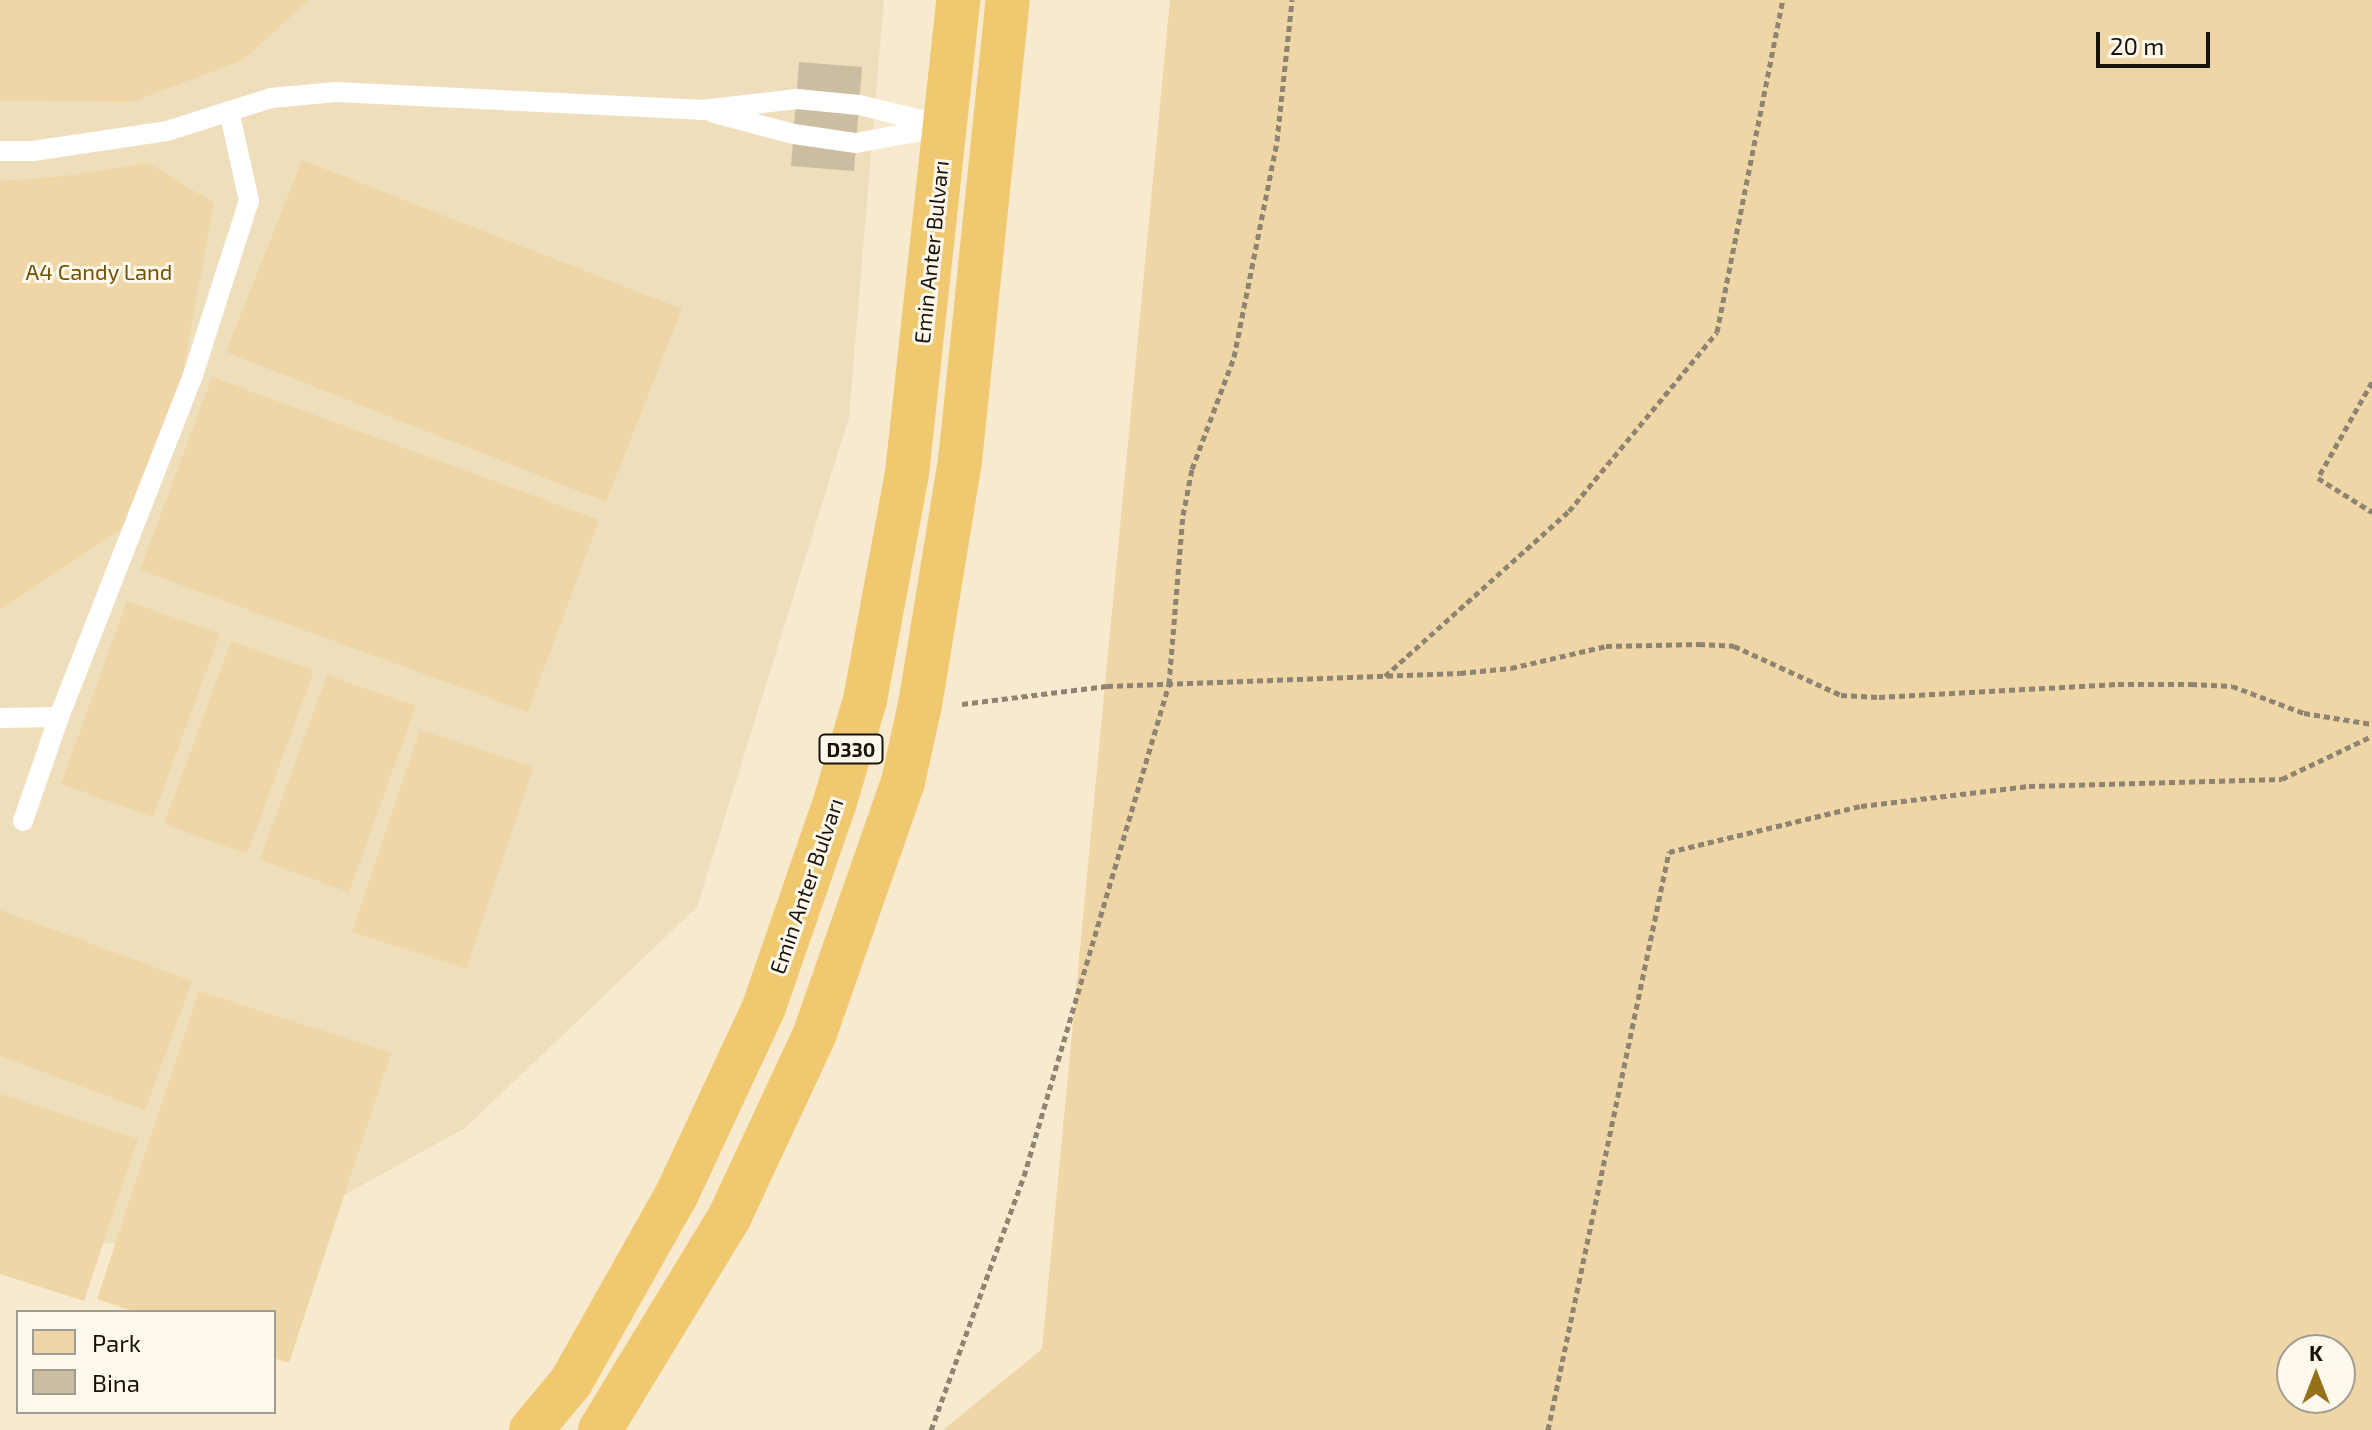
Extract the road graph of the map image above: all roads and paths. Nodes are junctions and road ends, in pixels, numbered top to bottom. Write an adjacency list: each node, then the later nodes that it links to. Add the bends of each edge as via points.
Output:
1 (958, 0): 7 (highway, Emin Anter Bulvarı / D330)
2 (1008, 0): 13 (highway, D330, via 960,461)
3 (1292, 0): 12 (path, via 1277,141 1234,357 1192,469 1183,515)
4 (1783, 0): 11 (path, via 1717,332 1569,511)
5 (701, 110): 6 (lane, via 336,92 271,98); 7 (lane, via 797,99 859,105); 7 (lane, via 794,134 856,143)
6 (229, 111): 8 (lane, via 167,131); 14 (lane, via 249,201 193,375)
7 (945, 126): 19 (highway, Emin Anter Bulvarı / D330, via 907,473 865,700 835,802 764,1007 676,1196 571,1382)
8 (0, 151)
9 (2372, 382): 10 (path, via 2318,478)
10 (2372, 512)
11 (1385, 676): 12 (path); 16 (path, via 1511,668 1606,646 1699,644 1734,646 1841,695 2118,684 2232,686 2304,713)
12 (1169, 684): 13 (path); 21 (path, via 1024,1176)
13 (920, 705): 20 (highway, D330, via 903,782 814,1036 729,1218)
14 (59, 717): 15 (lane); 18 (lane)
15 (0, 718)
16 (2372, 724)
17 (2372, 736): 22 (path, via 2282,779 2029,786 1861,806 1669,852)
18 (23, 821)
19 (531, 1430)
20 (600, 1430)
21 (931, 1430)
22 (1548, 1430)

